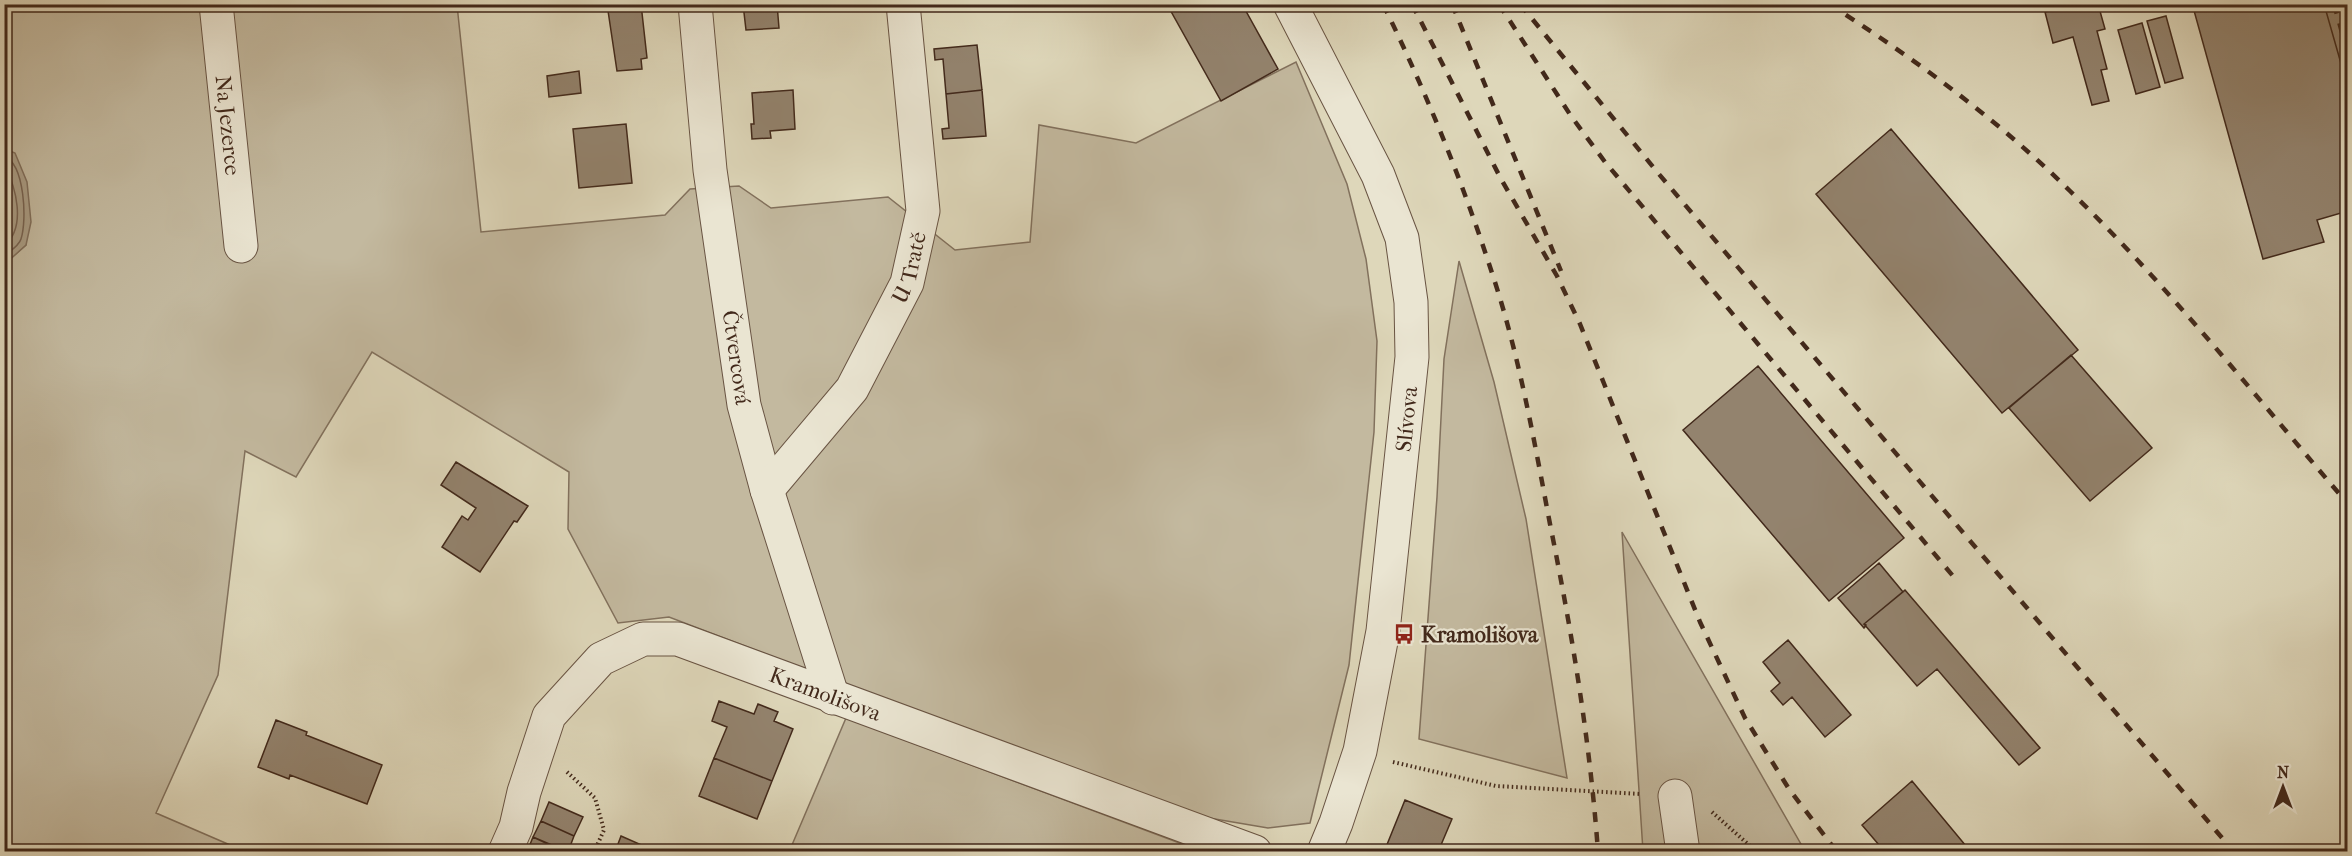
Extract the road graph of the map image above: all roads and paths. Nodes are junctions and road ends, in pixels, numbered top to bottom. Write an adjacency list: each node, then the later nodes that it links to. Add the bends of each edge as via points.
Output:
1 (216, 4): 5 (street, Na Jezerce)
2 (695, 4): 6 (street, Čtvercová, via 710,170 744,405)
3 (903, 4): 6 (street, U Tratě, via 923,211 907,283 852,389)
4 (1290, 4): 9 (street, Slívova, via 1378,174 1402,238 1411,302 1412,357 1386,608)
5 (241, 246)
6 (767, 490): 7 (street, Čtvercová)
7 (833, 698): 8 (street, Kramolišova, via 678,639 643,639 601,659 549,716); 13 (street, Kramolišova)
8 (538, 750): 11 (street, Kramolišova); 12 (path, via 595,798 604,830)
9 (1360, 751): 10 (path, via 1496,786); 14 (street, Slívova)
10 (1675, 796): 15 (street); 16 (path, via 1699,801)
11 (505, 852)
12 (594, 852)
13 (1255, 852)
14 (1324, 852)
15 (1683, 852)
16 (1757, 852)

